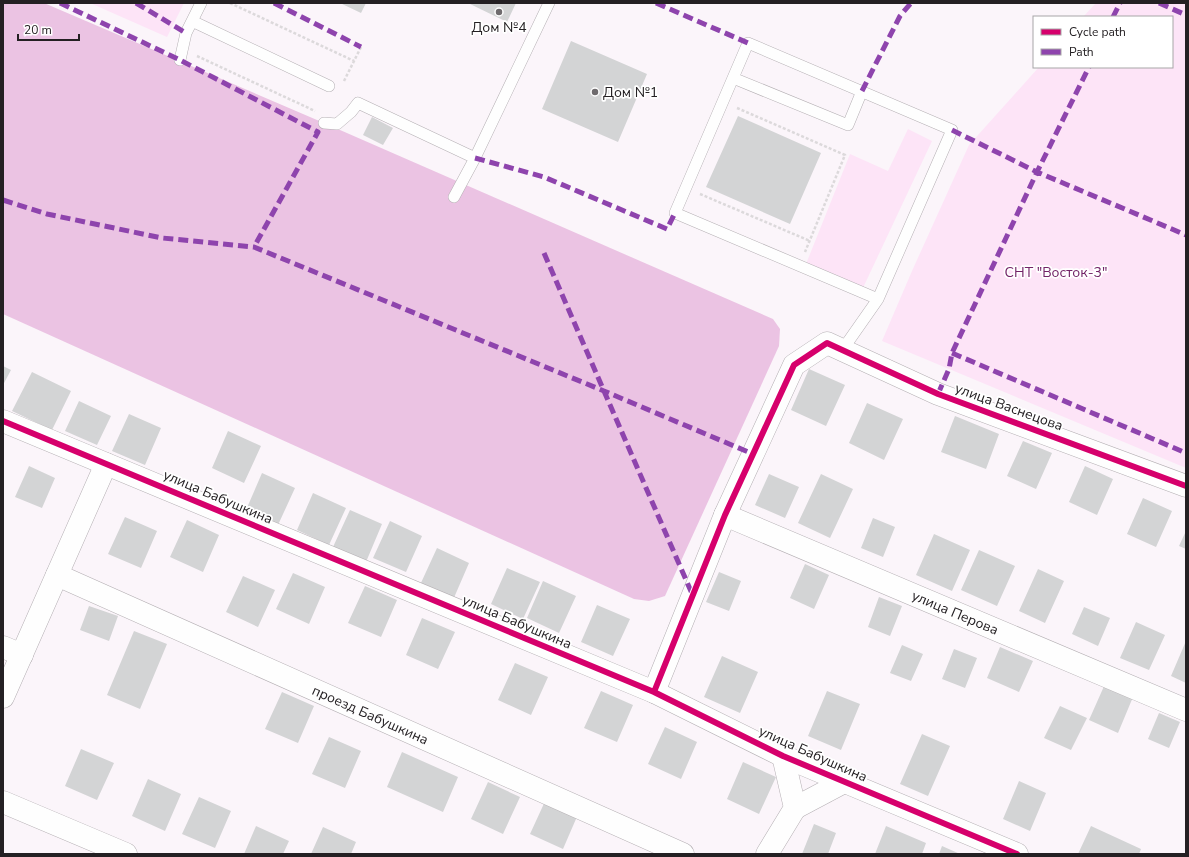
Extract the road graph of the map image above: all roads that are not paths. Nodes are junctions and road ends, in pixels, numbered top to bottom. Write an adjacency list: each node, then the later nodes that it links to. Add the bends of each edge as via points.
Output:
1 (201, 3): 3 (lane)
2 (548, 3): 9 (lane)
3 (192, 21): 4 (lane, via 186,33); 6 (lane)
4 (180, 60)
5 (733, 78): 7 (lane, via 848,125); 7 (lane, via 748,43); 11 (lane, via 675,213)
6 (335, 87)
7 (862, 91): 11 (lane, via 952,130)
8 (323, 118): 9 (lane, via 337,124 358,103)
9 (475, 158): 10 (lane)
10 (454, 197)
11 (878, 299): 12 (lane)
12 (835, 346): 15 (street, улица Васнецова, via 938,394); 16 (street, via 794,365)
13 (3, 421): 14 (street, улица Бабушкина)
14 (106, 464): 17 (street); 19 (street, улица Бабушкина)
15 (1186, 486)
16 (725, 515): 19 (street); 21 (street, улица Перова)
17 (57, 575): 18 (street); 27 (street, проезд Бабушкина)
18 (12, 651): 20 (street)
19 (654, 692): 22 (street, улица Бабушкина)
20 (3, 697)
21 (1186, 710)
22 (783, 756): 23 (street, улица Бабушкина); 25 (street)
23 (844, 782): 25 (street); 29 (street, улица Бабушкина)
24 (3, 802): 26 (street)
25 (795, 808): 28 (street)
26 (126, 854)
27 (683, 854)
28 (767, 854)
29 (1017, 854)

